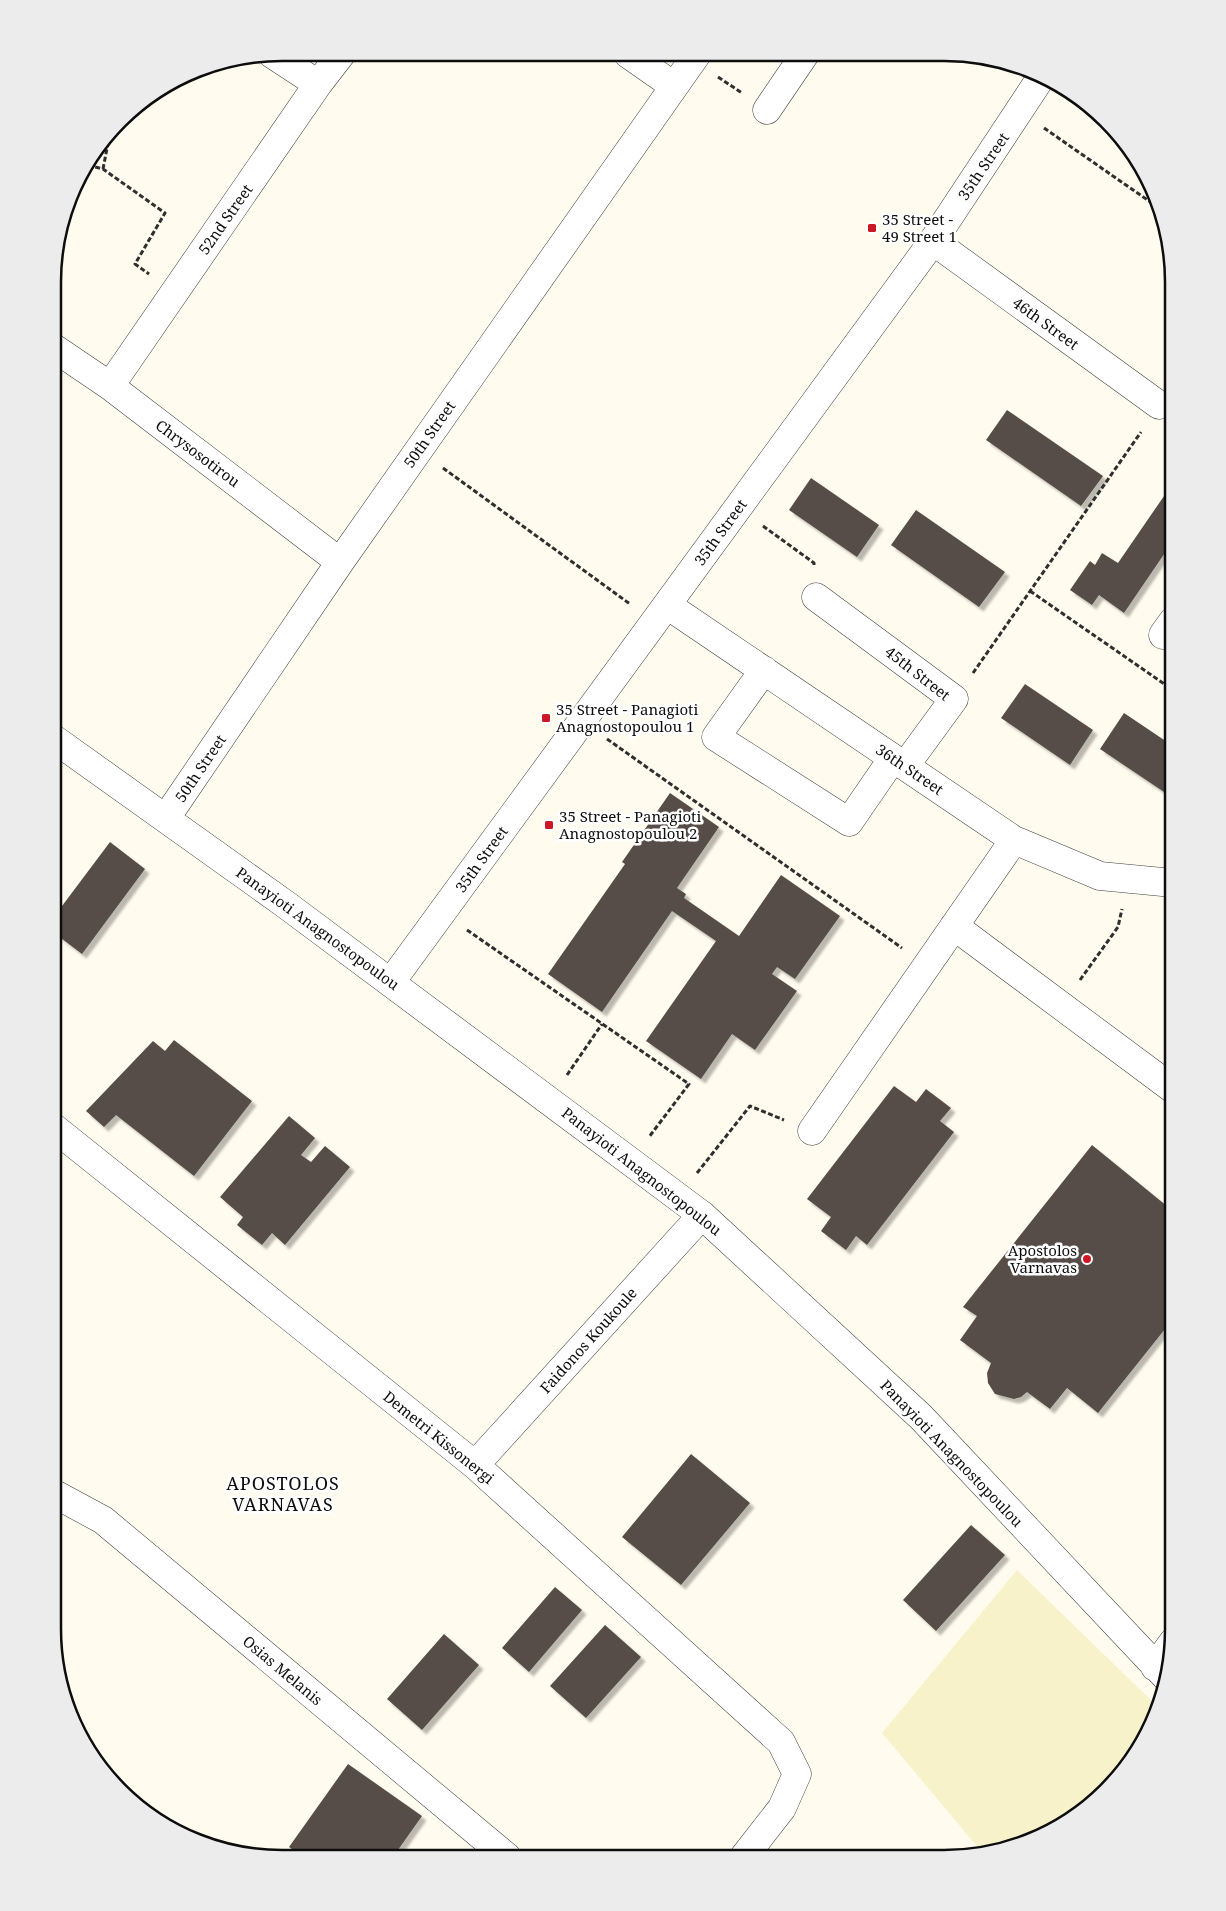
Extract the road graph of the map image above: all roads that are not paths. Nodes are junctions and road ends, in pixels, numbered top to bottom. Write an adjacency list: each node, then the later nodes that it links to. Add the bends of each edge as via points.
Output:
1 (283, 61): 7 (street)
2 (336, 61): 7 (street, 52nd Street)
3 (638, 61): 8 (street)
4 (692, 61): 8 (street, 50th Street)
5 (801, 61): 9 (street)
6 (1038, 82): 10 (street, 35th Street)
7 (318, 84): 12 (street, 52nd Street)
8 (674, 86): 14 (street, 50th Street)
9 (768, 110)
10 (933, 241): 13 (street, 46th Street); 16 (street, 35th Street)
11 (61, 353): 12 (street, Chrysosotirou)
12 (110, 386): 14 (street, Chrysosotirou)
13 (1159, 405)
14 (340, 562): 20 (street, 50th Street)
15 (816, 597): 19 (street, 45th Street, via 954,699)
16 (661, 614): 17 (street, 36th Street); 24 (street, 35th Street)
17 (764, 670): 19 (street, 36th Street); 19 (street, 45th Street, via 716,736 849,822)
18 (61, 744): 20 (street, Panayioti Anagnostopoulou)
19 (899, 762): 21 (street, 36th Street)
20 (166, 818): 24 (street, Panayioti Anagnostopoulou)
21 (1014, 840): 22 (street, 36th Street, via 1100,876); 23 (street)
22 (1165, 882)
23 (954, 926): 25 (street); 26 (street)
24 (391, 982): 28 (street, Panayioti Anagnostopoulou)
25 (1165, 1083)
26 (812, 1131)
27 (61, 1133): 29 (street, Demetri Kissonergi)
28 (702, 1215): 29 (street, Faidonos Koukoule); 31 (street, Panayioti Anagnostopoulou, via 921,1417)
29 (475, 1465): 33 (street, Demetri Kissonergi, via 781,1742 797,1774 782,1808)
30 (61, 1497): 32 (street, Osias Melanis, via 103,1520)
31 (1161, 1672)
32 (499, 1850)
33 (749, 1850)

